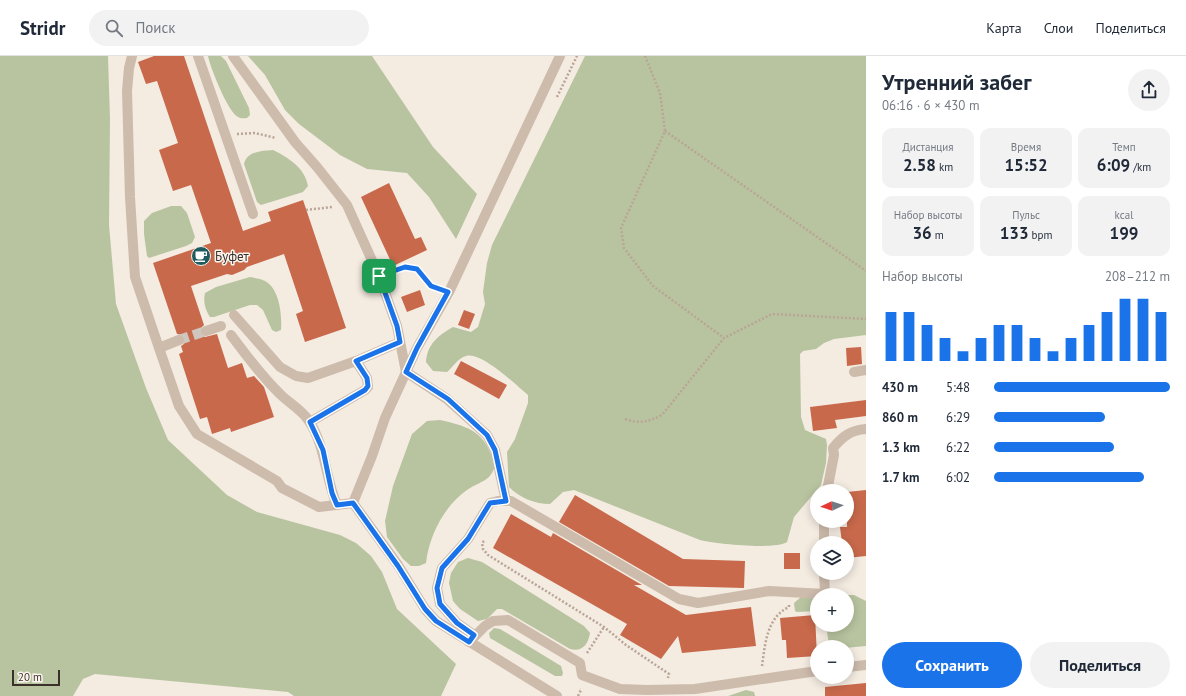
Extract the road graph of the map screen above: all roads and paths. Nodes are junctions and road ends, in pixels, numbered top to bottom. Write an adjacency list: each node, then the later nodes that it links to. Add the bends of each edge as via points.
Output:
1 (132, 56): 23 (street, via 127,91 135,277)
2 (198, 56): 7 (street)
3 (233, 56): 8 (street)
4 (560, 56): 14 (street)
5 (645, 56): 6 (path, via 660,93)
6 (665, 131): 12 (path); 20 (path, via 621,228 624,248 652,286)
7 (227, 135): 8 (path, via 255,133); 11 (street)
8 (295, 142): 9 (street)
9 (347, 205): 10 (path); 13 (street)
10 (306, 210)
11 (253, 214)
12 (866, 271)
13 (379, 276): 14 (path, via 405,267 417,269 431,286); 22 (street)
14 (448, 292): 26 (street)
15 (234, 315): 24 (street, via 280,367 296,376 308,378)
16 (866, 318): 20 (path, via 772,314)
17 (221, 326): 18 (street)
18 (206, 331)
19 (231, 335): 29 (street, via 280,394)
20 (724, 338): 28 (path, via 662,415 641,423)
21 (179, 340): 23 (street)
22 (400, 342): 24 (street); 26 (street)
23 (159, 348): 34 (street, via 179,406 197,434 277,480 282,488 319,507)
24 (356, 361): 29 (street, via 367,378 368,386 365,390)
25 (866, 370): 27 (street)
26 (406, 372): 32 (street, via 448,399 487,435 495,450); 33 (street, via 385,418)
27 (854, 372)
28 (625, 420)
29 (310, 422): 34 (street, via 323,450)
30 (866, 429): 31 (street, via 854,430 840,439 834,448)
31 (828, 484)
32 (506, 501): 36 (street, via 512,501 688,602 698,603 769,591 825,594); 39 (street, via 490,503 468,539 442,568 437,588 440,604)
33 (353, 503): 34 (street); 39 (street, via 425,609 436,621)
34 (337, 505)
35 (486, 537): 38 (path, via 482,546 488,554)
36 (824, 580)
37 (789, 607): 44 (path, via 779,611 774,617 766,640 762,666)
38 (604, 627): 40 (path); 46 (path, via 669,674)
39 (472, 639): 40 (street, via 493,621 508,620); 47 (street)
40 (580, 664): 46 (street, via 582,675 620,689)
41 (866, 665): 42 (street)
42 (854, 666)
43 (810, 672): 44 (street)
44 (765, 679): 46 (street, via 695,689)
45 (581, 690): 48 (path)
46 (666, 690)
47 (557, 696)
48 (578, 696)

